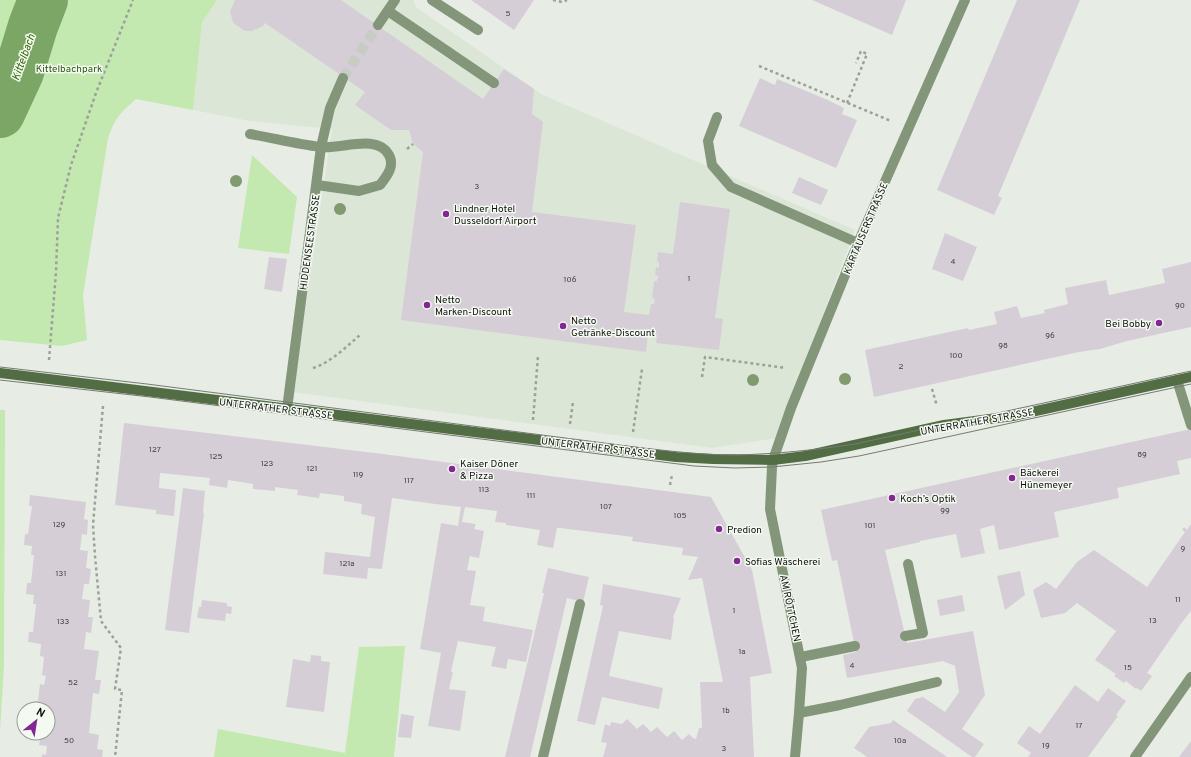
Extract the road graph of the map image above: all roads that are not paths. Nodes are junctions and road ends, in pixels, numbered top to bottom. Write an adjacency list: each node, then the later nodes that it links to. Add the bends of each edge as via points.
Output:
1 (395, 0): 4 (street)
2 (432, 0): 6 (street)
3 (965, 0): 13 (street, KARTÄUSERSTRASSE)
4 (388, 11): 5 (street); 8 (street)
5 (378, 25)
6 (478, 30)
7 (343, 78): 11 (street, HIDDENSEESTRASSE, via 330,108)
8 (494, 83)
9 (717, 117): 13 (street, via 708,141 712,166 732,187)
10 (250, 134): 11 (street)
11 (321, 147): 12 (street, HIDDENSEESTRASSE); 12 (street, via 372,143 386,150 391,159 389,173 380,185 359,191)
12 (316, 185): 17 (street, HIDDENSEESTRASSE)
13 (858, 242): 19 (street, KARTÄUSERSTRASSE, via 806,369)
14 (0, 373): 17 (main road, UNTERRATHER STRASSE)
15 (1191, 377): 16 (main road, UNTERRATHER STRASSE)
16 (1177, 380): 18 (street); 19 (main road, UNTERRATHER STRASSE, via 1013,416 944,426 836,450)
17 (287, 409): 19 (main road, UNTERRATHER STRASSE, via 676,457)
18 (1191, 425)
19 (773, 460): 24 (street, AM RÖTTCHEN, via 770,509)
20 (908, 564): 22 (street, via 924,633)
21 (580, 604): 28 (street)
22 (905, 636)
23 (855, 646): 24 (street)
24 (801, 657): 27 (street, AM RÖTTCHEN)
25 (1191, 677): 30 (street)
26 (938, 682): 27 (street)
27 (799, 713): 29 (street, AM RÖTTCHEN)
28 (543, 757)
29 (795, 757)
30 (1135, 757)

